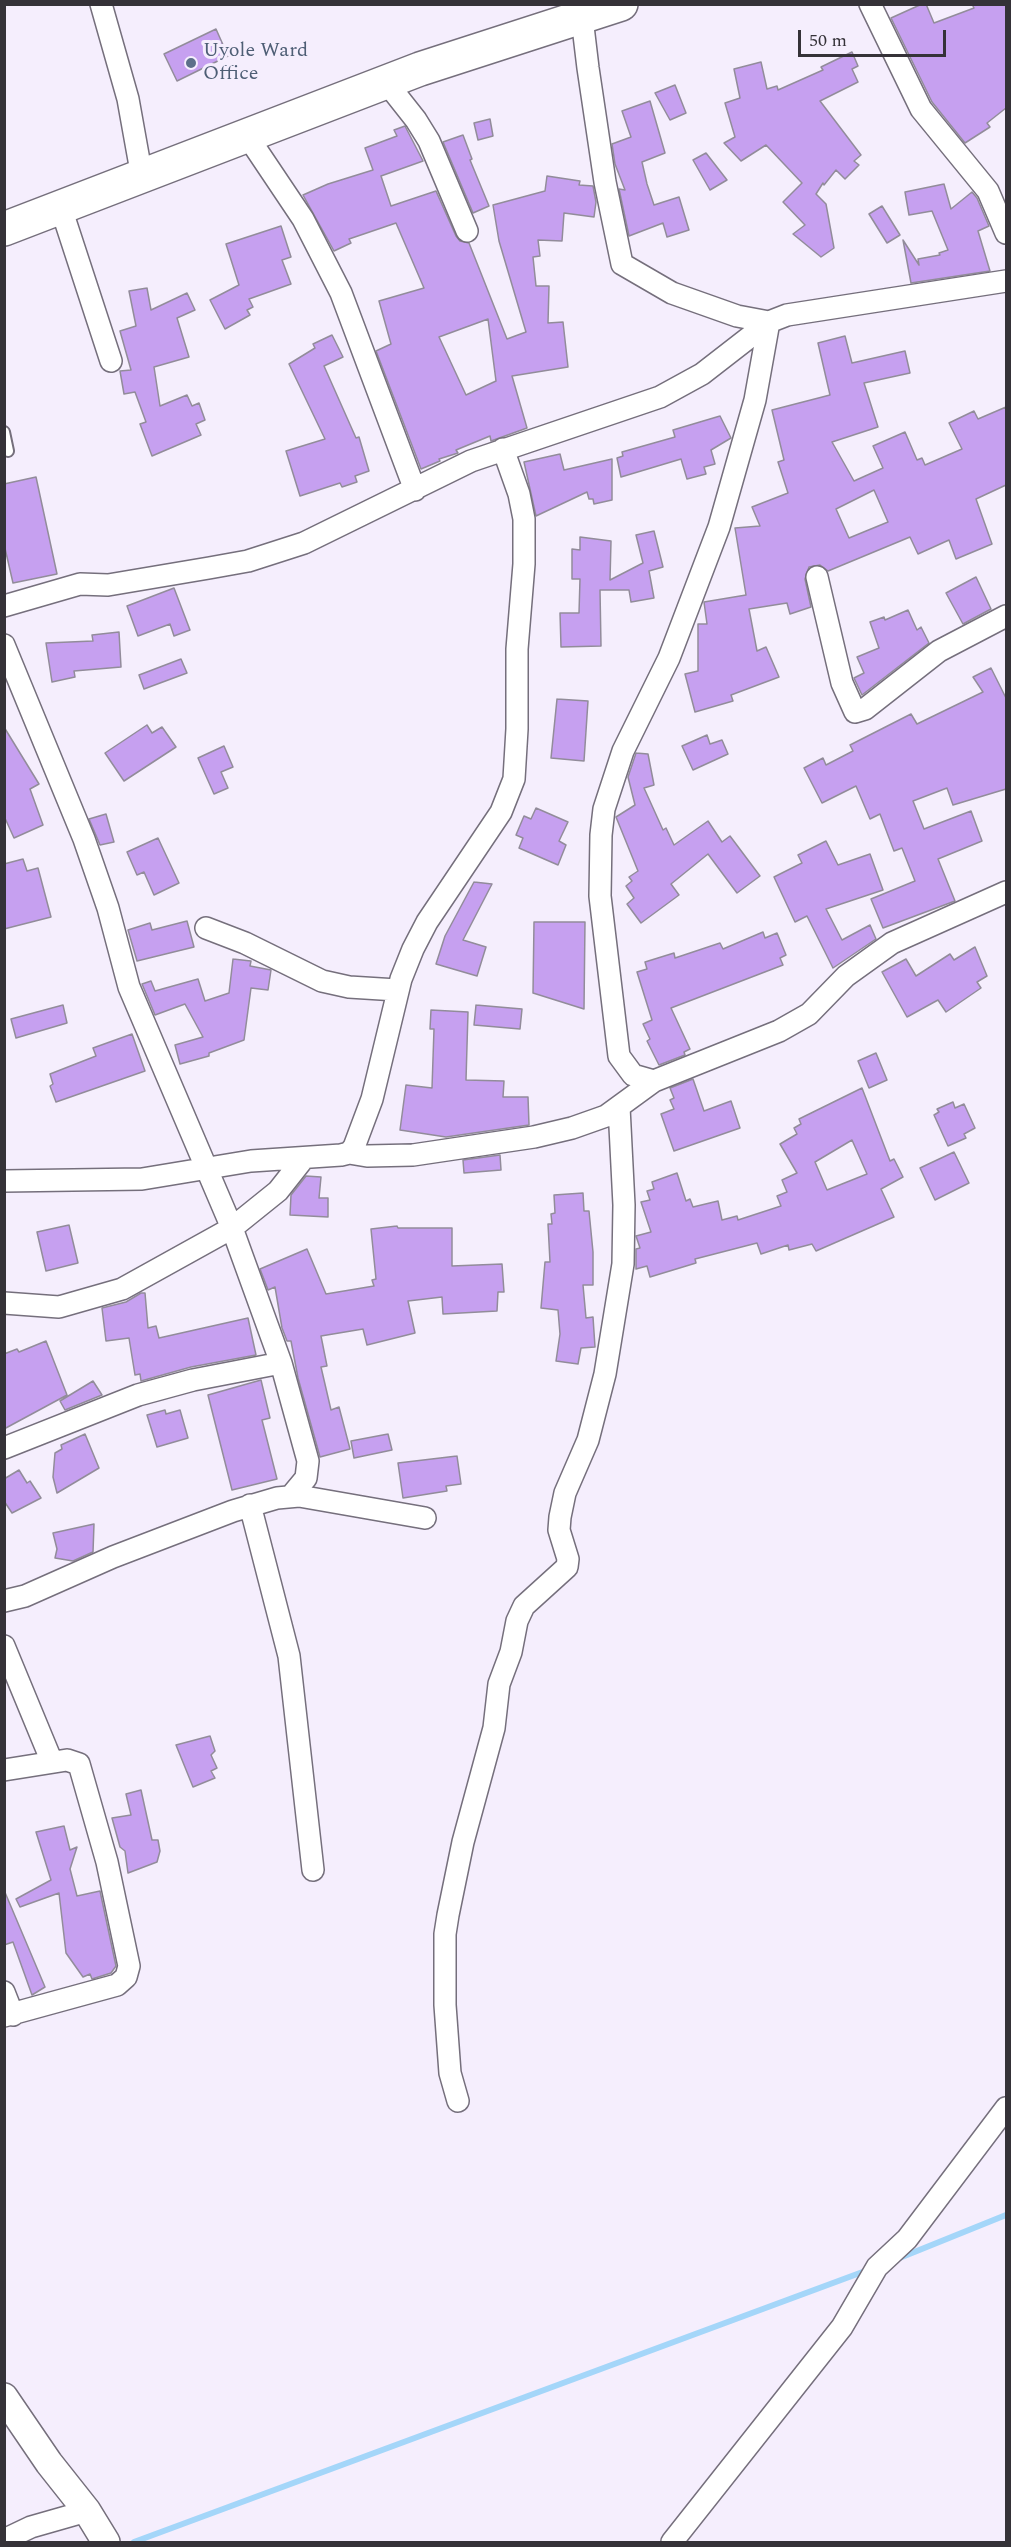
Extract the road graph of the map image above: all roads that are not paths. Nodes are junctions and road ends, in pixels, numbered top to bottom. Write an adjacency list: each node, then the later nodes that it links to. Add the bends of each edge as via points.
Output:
1 (101, 4): 7 (street, via 128,99)
2 (621, 4): 4 (highway)
3 (870, 4): 11 (street, via 921,109 988,190)
4 (585, 11): 5 (highway); 13 (street, via 599,147 622,264 672,293 737,316)
5 (386, 82): 6 (highway); 10 (street, via 429,141)
6 (248, 137): 7 (highway); 18 (street, via 303,219 336,284)
7 (142, 177): 8 (highway)
8 (61, 208): 9 (highway); 14 (street)
9 (4, 229)
10 (467, 231)
11 (1006, 233)
12 (1006, 280): 13 (street, via 797,313)
13 (769, 322): 16 (street, via 702,374 660,397); 26 (street, via 755,400 719,527 669,658 623,751 604,809 600,896 619,1056 633,1075)
14 (111, 361)
15 (4, 432): 17 (lane)
16 (503, 449): 18 (street); 25 (street, via 524,519 514,779 501,812 427,922)
17 (8, 451)
18 (415, 490): 20 (street, via 274,554 108,585 80,584)
19 (817, 577): 21 (street, via 842,683 855,712 865,709 939,651)
20 (4, 606)
21 (1006, 616)
22 (4, 645): 30 (street, via 84,839 129,987)
23 (1006, 892): 26 (street, via 892,943 846,976 809,1014 795,1022)
24 (206, 928): 25 (street, via 321,981)
25 (397, 990): 28 (street, via 372,1099)
26 (654, 1081): 27 (street)
27 (619, 1107): 28 (street, via 593,1122 534,1137 413,1155); 46 (street, via 623,1264 600,1393 588,1440 565,1493 560,1516 567,1567 524,1606 517,1621 499,1684 494,1728 448,1914 445,2005 450,2073)
28 (349, 1153): 29 (street)
29 (304, 1158): 30 (street); 32 (street, via 278,1191)
30 (207, 1167): 31 (street, via 142,1179); 32 (street)
31 (4, 1181)
32 (232, 1228): 33 (street, via 122,1289 59,1307); 34 (street)
33 (4, 1303)
34 (281, 1364): 35 (street, via 193,1380 138,1395); 36 (street, via 308,1461 306,1478)
35 (4, 1448)
36 (291, 1496): 37 (street); 38 (street)
37 (250, 1506): 39 (street); 43 (street, via 289,1656)
38 (425, 1518)
39 (4, 1601)
40 (4, 1646): 41 (street)
41 (52, 1762): 42 (street); 45 (street, via 74,1760 80,1766 108,1862 129,1972 117,1985)
42 (4, 1770)
43 (313, 1870)
44 (4, 1992): 45 (street)
45 (9, 2016)
46 (458, 2101)
47 (1006, 2108): 52 (street, via 907,2239 877,2266 842,2327)
48 (4, 2397): 49 (street)
49 (87, 2511): 50 (street, via 31,2527); 51 (street)
50 (4, 2542)
51 (106, 2542)
52 (672, 2542)

